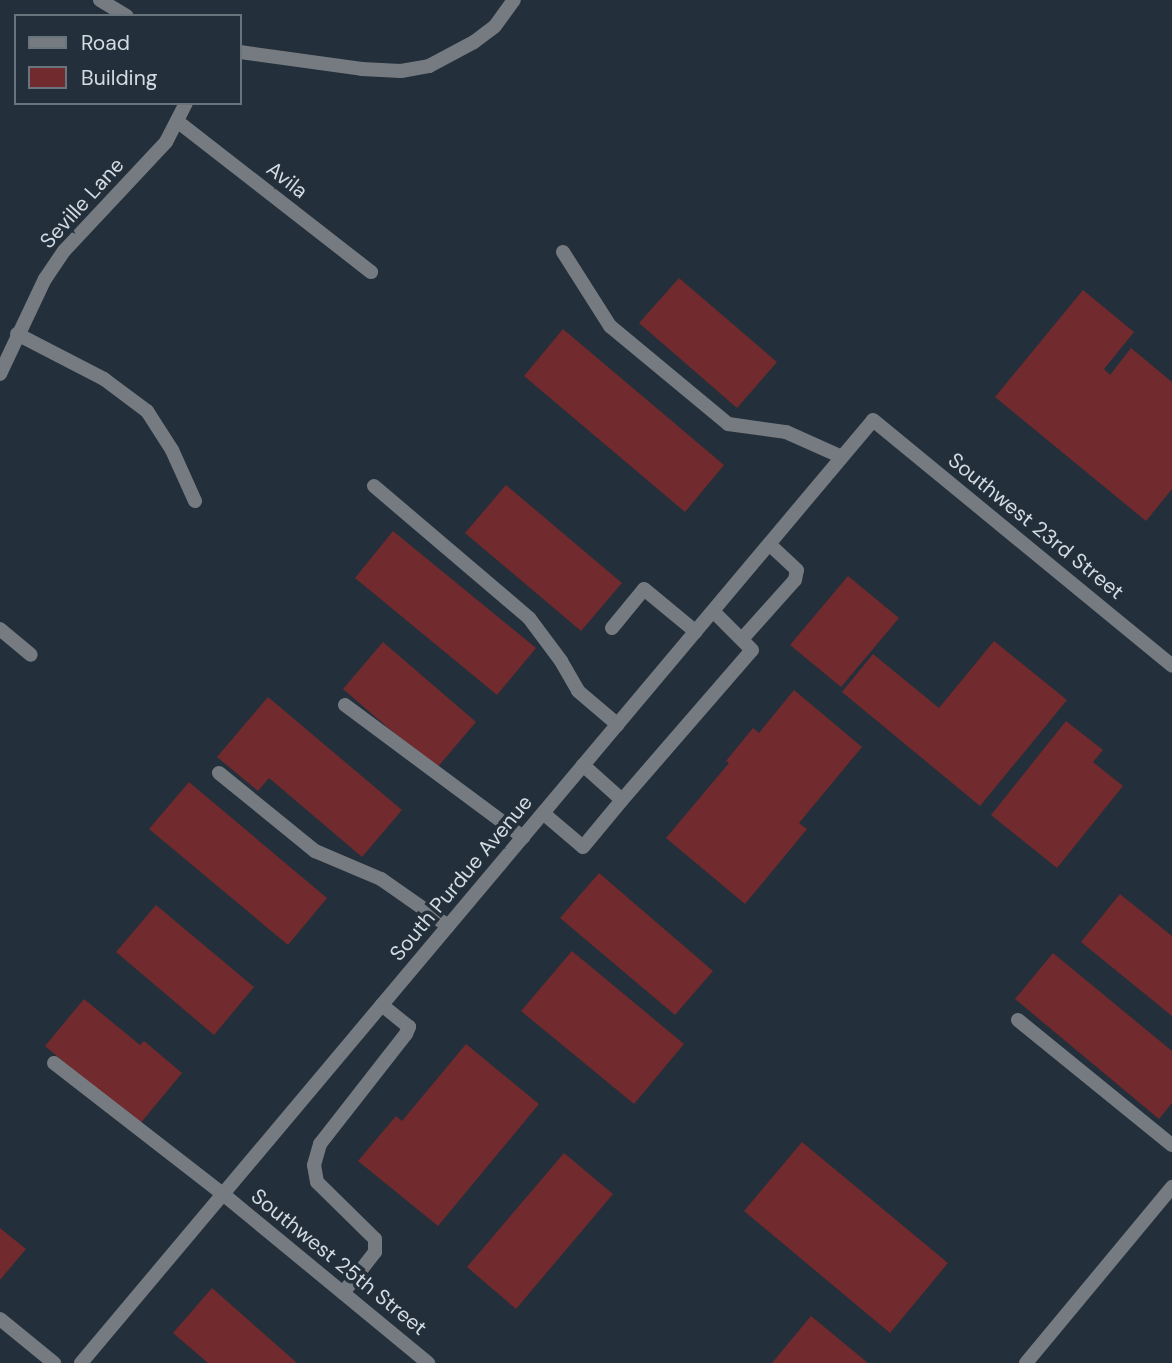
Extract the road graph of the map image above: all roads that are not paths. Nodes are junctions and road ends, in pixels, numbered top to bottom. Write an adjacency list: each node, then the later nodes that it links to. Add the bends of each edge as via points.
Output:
1 (100, 0): 3 (street)
2 (514, 0): 4 (street, via 495,26 449,58 401,72)
3 (124, 14)
4 (242, 52)
5 (185, 105): 6 (street, Seville Lane)
6 (177, 121): 8 (street, Avila); 9 (street, Seville Lane, via 166,142 64,251)
7 (563, 252): 12 (street, via 610,326 728,424 786,432)
8 (372, 272)
9 (17, 334): 10 (street, Seville Lane); 14 (street, via 104,379 147,411 172,450)
10 (0, 374)
11 (873, 420): 12 (street, South Purdue Avenue); 22 (street, Southwest 23rd Street)
12 (842, 457): 15 (street, South Purdue Avenue)
13 (374, 486): 24 (street, via 529,618 578,691)
14 (195, 501)
15 (769, 544): 16 (street, South Purdue Avenue); 20 (street, via 797,570 795,580)
16 (713, 611): 19 (street, South Purdue Avenue); 20 (street)
17 (612, 628): 19 (street, via 643,589)
18 (0, 629): 21 (street)
19 (696, 632): 24 (street, South Purdue Avenue)
20 (742, 639): 27 (street, via 752,650)
21 (31, 655)
22 (1172, 666)
23 (345, 705): 29 (street)
24 (618, 724): 25 (street, South Purdue Avenue)
25 (583, 765): 27 (street); 28 (street, South Purdue Avenue)
26 (219, 773): 30 (street, via 315,851 381,879)
27 (622, 800): 28 (street, via 583,846)
28 (543, 813): 29 (street, South Purdue Avenue)
29 (523, 838): 30 (street, South Purdue Avenue)
30 (448, 926): 31 (street, South Purdue Avenue)
31 (382, 1005): 36 (street, South Purdue Avenue); 37 (street, via 409,1027 320,1144 314,1165 317,1182 375,1238 375,1252)
32 (1018, 1020): 34 (street)
33 (54, 1063): 36 (street, Southwest 25th Street)
34 (1172, 1145)
35 (1172, 1187): 42 (street)
36 (223, 1194): 37 (street, Southwest 25th Street); 40 (street, South Purdue Avenue)
37 (343, 1293): 41 (street, Southwest 25th Street)
38 (0, 1319): 39 (street)
39 (54, 1363)
40 (80, 1363)
41 (428, 1363)
42 (1026, 1363)

